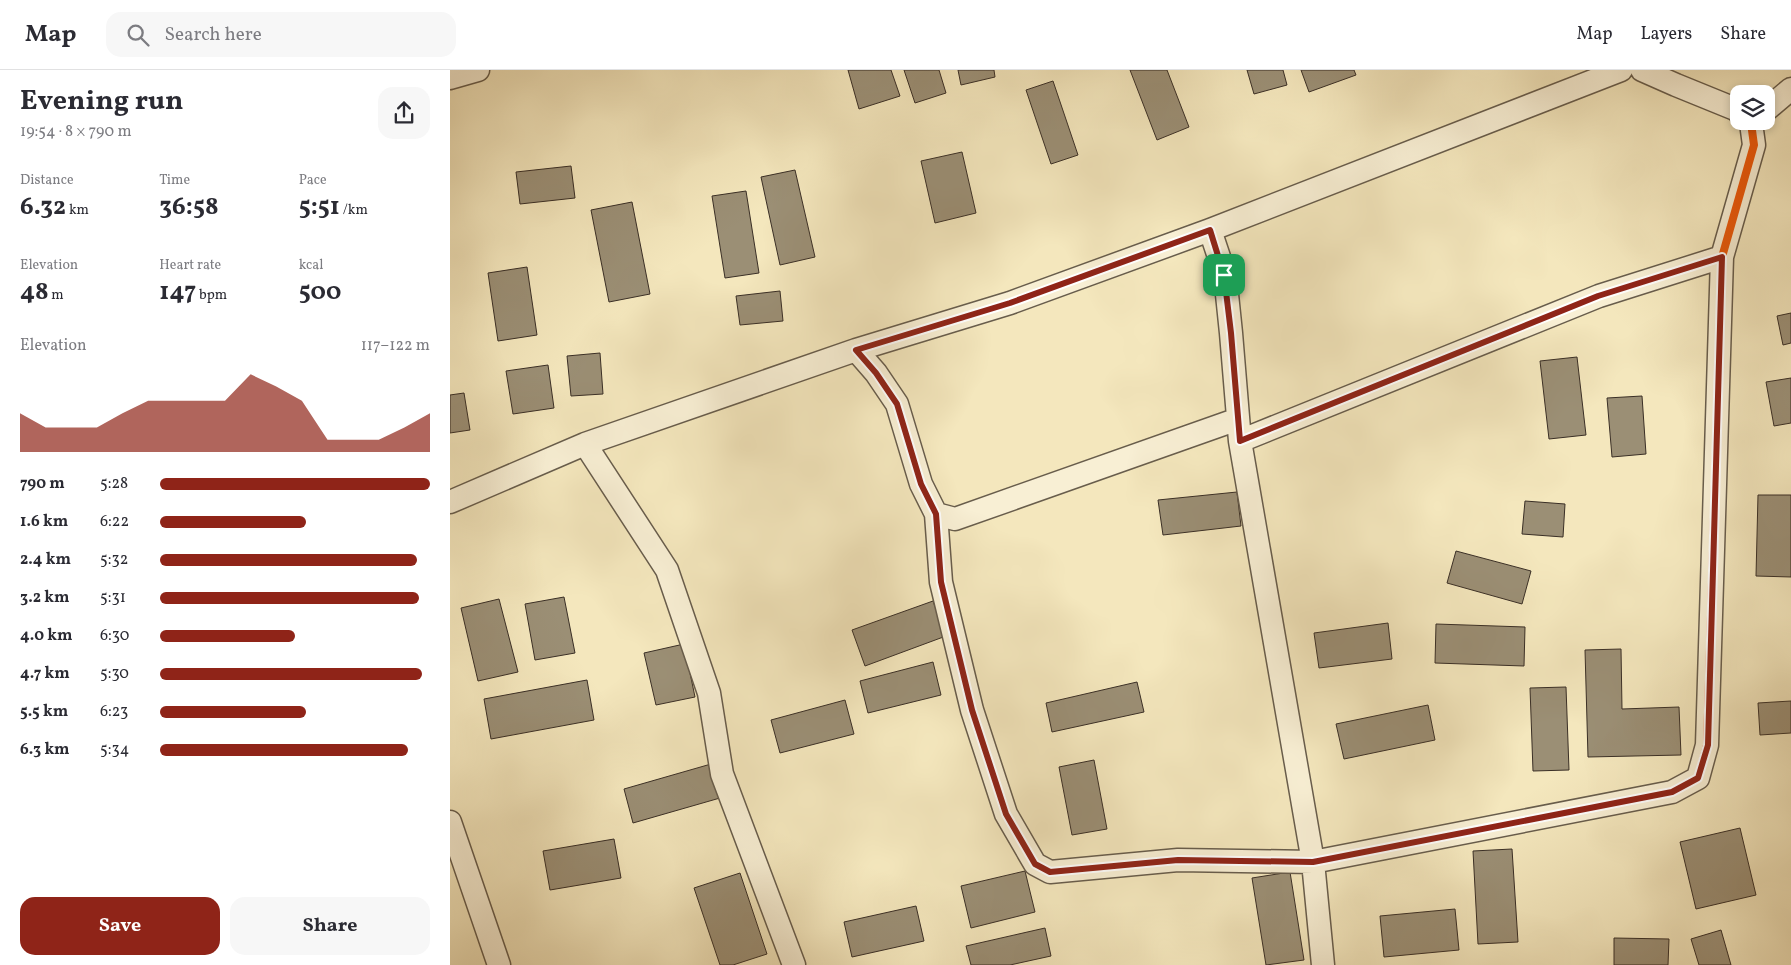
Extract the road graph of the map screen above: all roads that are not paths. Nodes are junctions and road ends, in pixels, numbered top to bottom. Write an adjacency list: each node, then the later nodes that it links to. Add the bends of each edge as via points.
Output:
1 (478, 70): 4 (street)
2 (1621, 70): 9 (street)
3 (1642, 70): 7 (street)
4 (450, 78)
5 (1791, 89): 6 (street)
6 (1775, 100)
7 (1730, 107)
8 (1753, 130): 10 (street, via 1754,145)
9 (1210, 230): 11 (street, via 1010,303); 12 (street, via 1224,275)
10 (1722, 257): 12 (street, via 1598,296); 17 (street, via 1708,745 1698,778 1672,792)
11 (856, 350): 13 (street); 15 (street, via 897,404 921,484)
12 (1239, 430): 15 (street, via 955,519); 17 (street)
13 (584, 444): 14 (street); 19 (street, via 667,570 709,693 722,774)
14 (450, 502)
15 (936, 514): 17 (street, via 941,582 972,710 1006,814 1035,864 1050,872 1178,860)
16 (450, 822): 18 (street)
17 (1313, 862): 20 (street)
18 (499, 965)
19 (794, 965)
20 (1323, 965)

